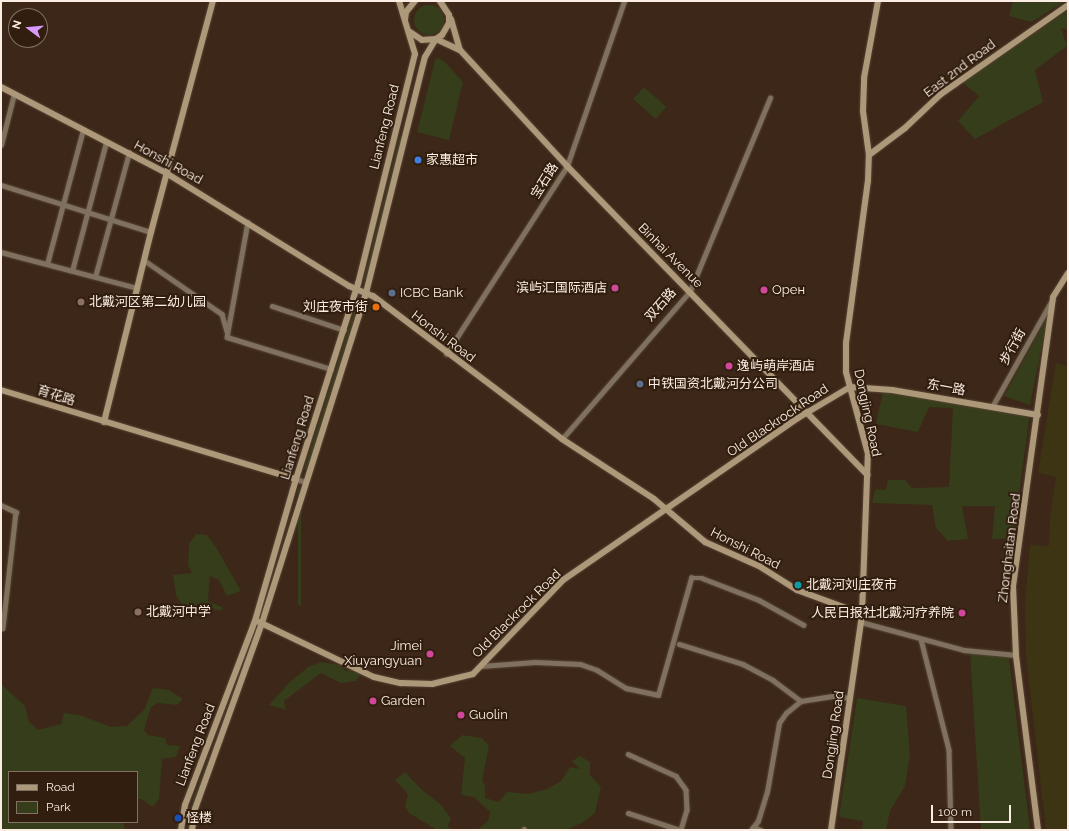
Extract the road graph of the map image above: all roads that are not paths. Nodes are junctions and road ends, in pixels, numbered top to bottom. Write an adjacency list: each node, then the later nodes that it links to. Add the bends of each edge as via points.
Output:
1 (213, 1): 22 (main road)
2 (399, 1): 10 (main road)
3 (415, 1): 10 (main road, via 406,12)
4 (440, 1): 9 (main road)
5 (448, 1): 9 (main road)
6 (624, 1): 21 (street, 宝石路)
7 (878, 1): 20 (main road, Dongjing Road, via 864,78 863,111)
8 (1068, 5): 20 (main road, East 2nd Road, via 941,94)
9 (449, 15): 11 (main road, Lianfeng Road, via 447,30); 12 (main road)
10 (407, 27): 11 (main road, via 410,33 422,40); 36 (main road, Lianfeng Road, via 415,54)
11 (436, 39): 12 (main road); 38 (main road, Lianfeng Road, via 424,57)
12 (460, 50): 21 (main road, Binhai Avenue)
13 (1, 87): 14 (main road, Honshi Road)
14 (14, 94): 16 (main road, Honshi Road); 18 (street)
15 (770, 98): 37 (street, 双石路)
16 (82, 130): 17 (main road, Honshi Road); 24 (street)
17 (106, 142): 19 (main road, Honshi Road); 25 (street)
18 (1, 145)
19 (129, 153): 22 (main road, Honshi Road); 26 (street)
20 (869, 155): 45 (main road, Dongjing Road, via 846,343 846,372)
21 (567, 166): 37 (main road, Binhai Avenue); 43 (street, 宝石路)
22 (166, 173): 27 (main road, Honshi Road); 28 (main road)
23 (1, 185): 24 (street)
24 (63, 205): 25 (street); 31 (street)
25 (87, 212): 26 (street); 32 (street)
26 (110, 219): 28 (street); 34 (street)
27 (248, 222): 36 (main road, Honshi Road); 42 (street)
28 (151, 232): 30 (main road)
29 (1, 252): 31 (street)
30 (144, 260): 35 (main road); 42 (street, via 222,314)
31 (46, 264): 32 (street)
32 (72, 271): 34 (street)
33 (1068, 273): 39 (main road, Zhonghaitan Road)
34 (95, 277): 35 (street)
35 (137, 288): 50 (main road)
36 (356, 289): 38 (main road, Honshi Road); 41 (main road, Lianfeng Road)
37 (690, 291): 48 (main road, Binhai Avenue); 51 (street, 双石路)
38 (366, 293): 43 (main road, Honshi Road); 54 (main road, Lianfeng Road)
39 (1053, 297): 47 (street, 步行街); 49 (main road, Zhonghaitan Road)
40 (272, 306): 41 (street)
41 (344, 330): 44 (main road, Lianfeng Road)
42 (227, 337): 44 (street)
43 (446, 354): 51 (main road, Honshi Road)
44 (331, 369): 53 (main road, Lianfeng Road)
45 (850, 387): 47 (main road, 东一路, via 892,390); 48 (main road, Old Blackrock Road); 52 (main road, Dongjing Road, via 868,454)
46 (1, 390): 50 (main road, 育花路)
47 (992, 407): 49 (main road, 东一路)
48 (808, 412): 52 (main road, Binhai Avenue); 56 (main road, Old Blackrock Road)
49 (1038, 415): 65 (main road, Zhonghaitan Road, via 1013,586)
50 (104, 422): 53 (main road, 育花路)
51 (562, 440): 56 (main road, Honshi Road)
52 (867, 475): 57 (main road, Dongjing Road)
53 (296, 479): 54 (street); 58 (main road, Lianfeng Road)
54 (305, 482): 60 (main road, Lianfeng Road)
55 (1, 505): 62 (street, via 16,512)
56 (668, 510): 57 (main road, Honshi Road, via 705,542 759,566 797,590); 66 (main road, Old Blackrock Road, via 563,580)
57 (862, 614): 59 (main road, Dongjing Road)
58 (255, 620): 60 (main road, Old Blackrock Road); 72 (main road, Lianfeng Road, via 185,805)
59 (861, 622): 63 (street); 67 (main road, Dongjing Road)
60 (262, 623): 66 (main road, Old Blackrock Road, via 374,677 401,683 432,684 473,674); 73 (main road, Lianfeng Road, via 195,809)
61 (804, 626): 66 (street, via 759,600 702,578 692,578 658,695 626,688 597,670 580,664 535,662)
62 (3, 628)
63 (921, 639): 65 (street, via 964,650); 77 (street, via 949,750)
64 (679, 644): 68 (street, via 742,664 774,680)
65 (1016, 655): 78 (main road, Zhonghaitan Road)
66 (481, 666)
67 (850, 698): 68 (street, via 834,696); 76 (main road, Dongjing Road)
68 (801, 701): 71 (street, via 779,723 767,792 758,821)
69 (628, 754): 74 (street, via 676,776 686,790 687,810)
70 (628, 813): 74 (street)
71 (752, 828): 75 (street)
72 (181, 830)
73 (192, 830)
74 (680, 830)
75 (761, 830)
76 (831, 830)
77 (952, 830)
78 (1038, 830)

